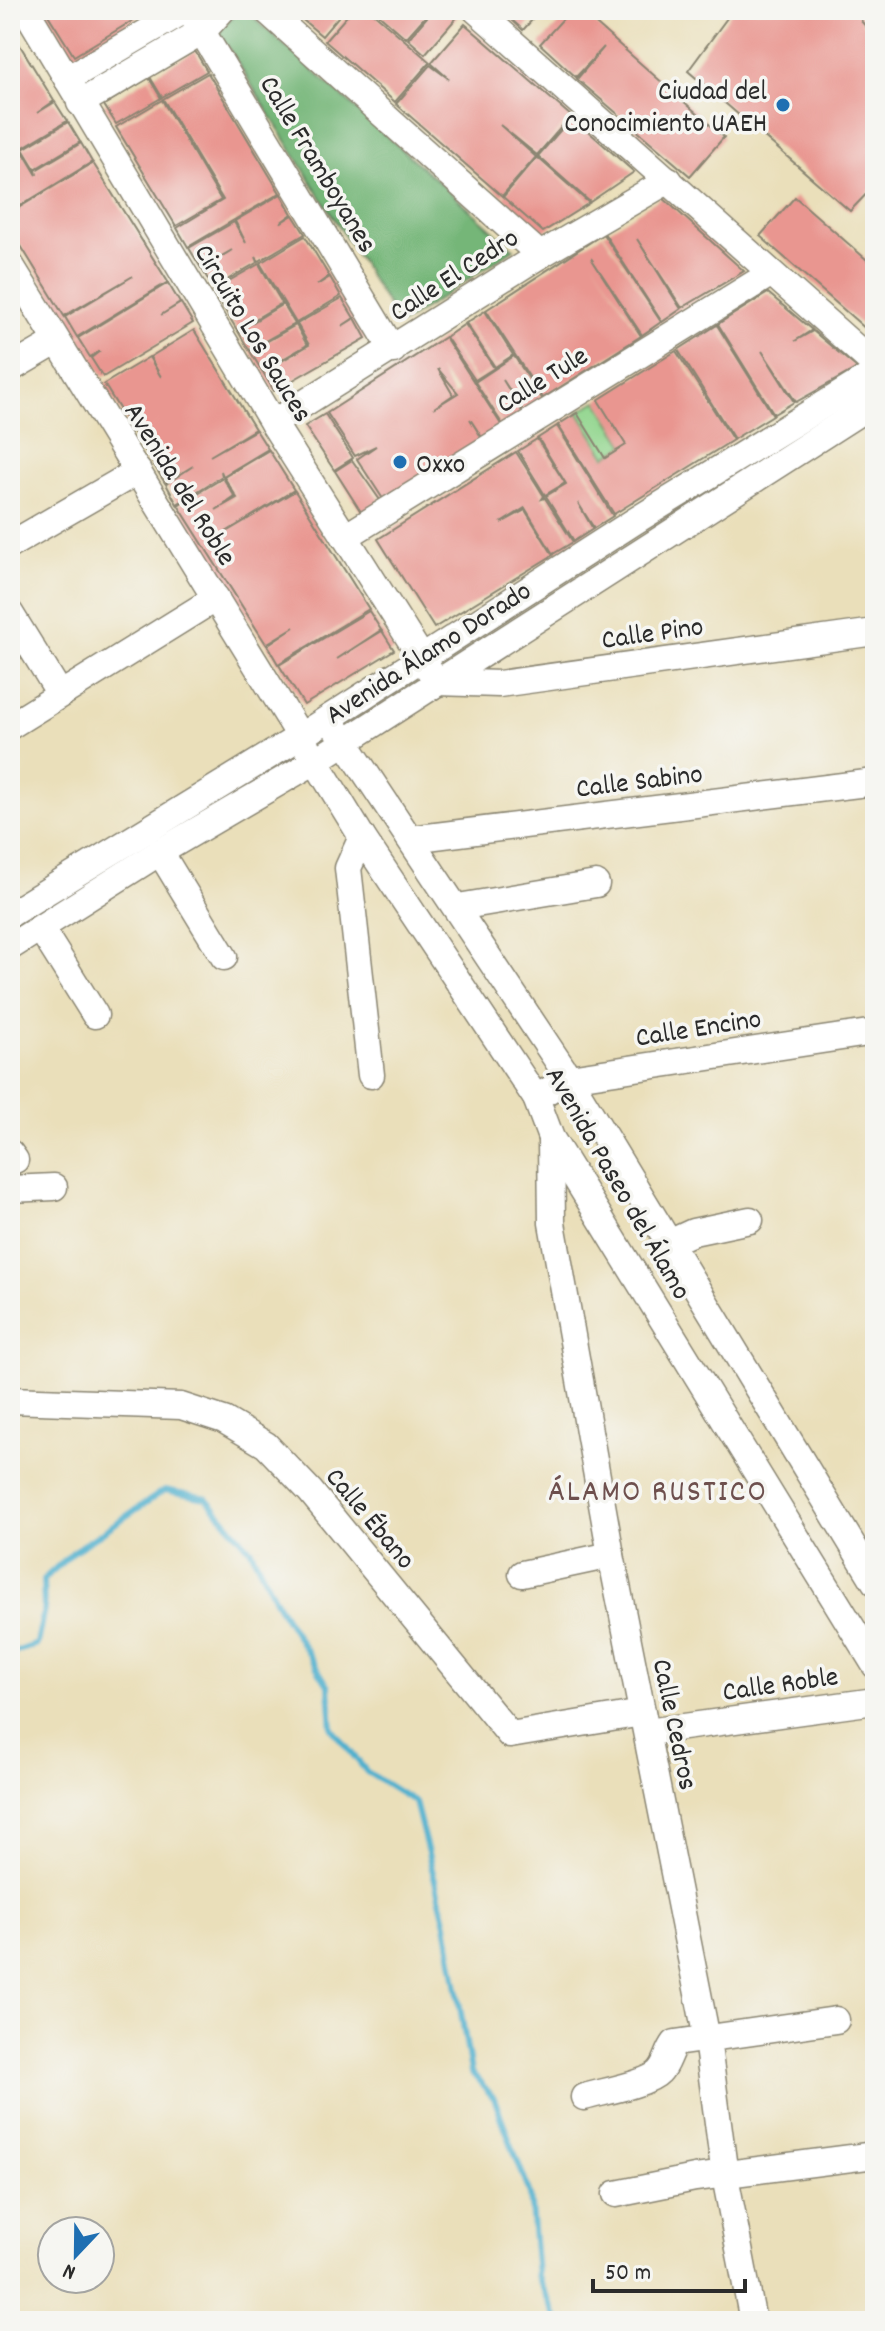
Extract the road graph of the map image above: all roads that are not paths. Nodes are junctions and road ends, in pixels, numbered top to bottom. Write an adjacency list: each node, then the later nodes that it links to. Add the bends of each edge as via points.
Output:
1 (26, 10): 6 (street, Circuito Los Sauces)
2 (222, 10): 5 (street)
3 (266, 10): 9 (street, Calle Framboyanes)
4 (476, 10): 8 (street)
5 (193, 17): 6 (street); 7 (street); 13 (street, Calle Framboyanes)
6 (67, 79): 7 (street, Circuito Los Sauces)
7 (80, 103): 18 (street, Circuito Los Sauces)
8 (669, 180): 9 (street, Calle El Cedro); 11 (street)
9 (540, 255): 13 (street, Calle El Cedro)
10 (10, 264): 12 (street, Avenida del Roble)
11 (770, 274): 14 (street); 21 (street, Calle Tule)
12 (56, 342): 15 (street); 19 (street, Avenida del Roble)
13 (393, 350): 18 (street, Calle El Cedro)
14 (875, 365)
15 (10, 369)
16 (875, 373): 20 (street, Avenida Álamo Dorado)
17 (875, 402): 23 (street, Avenida Álamo Dorado)
18 (273, 423): 21 (street, Circuito Los Sauces)
19 (138, 471): 22 (street); 24 (street, Avenida del Roble)
20 (635, 521): 23 (street); 27 (street, Avenida Álamo Dorado)
21 (345, 537): 27 (street, Circuito Los Sauces)
22 (10, 545)
23 (652, 545): 28 (street, Avenida Álamo Dorado)
24 (216, 598): 29 (street); 32 (street, Avenida del Roble)
25 (10, 613): 29 (street)
26 (875, 632): 28 (street, Calle Pino, via 499,684)
27 (422, 659): 28 (street, Circuito Los Sauces); 30 (street, Avenida Álamo Dorado)
28 (437, 682): 33 (street, Avenida Álamo Dorado)
29 (60, 694): 31 (street)
30 (329, 718): 32 (street, Avenida Álamo Dorado); 33 (street, Avenida Paseo del Álamo)
31 (10, 726)
32 (301, 736): 34 (street, Avenida Paseo del Álamo); 41 (street, Avenida Álamo Dorado)
33 (344, 741): 34 (street, Avenida Álamo Dorado); 37 (street, Avenida Paseo del Álamo)
34 (317, 760): 36 (street, Avenida Paseo del Álamo); 38 (street, Avenida Álamo Dorado)
35 (875, 782): 37 (street, Calle Sabino)
36 (362, 837): 47 (street, via 348,868); 49 (street, Avenida Paseo del Álamo)
37 (411, 839): 40 (street, Avenida Paseo del Álamo)
38 (160, 852): 42 (street, Avenida Álamo Dorado); 44 (street)
39 (596, 884): 40 (street)
40 (458, 907): 48 (street, Avenida Paseo del Álamo)
41 (10, 914)
42 (41, 929): 43 (street, Avenida Álamo Dorado); 45 (street)
43 (10, 947)
44 (224, 957)
45 (95, 1015)
46 (875, 1032): 48 (street, Calle Encino)
47 (371, 1075)
48 (569, 1078): 49 (street, Calle Encino); 54 (street, Avenida Paseo del Álamo)
49 (536, 1098): 50 (street, Avenida Paseo del Álamo)
50 (551, 1138): 56 (street, Calle Cedros, via 552,1223); 59 (street, Avenida Paseo del Álamo)
51 (54, 1187): 52 (street)
52 (10, 1189)
53 (750, 1220): 54 (street, via 693,1232)
54 (667, 1244): 58 (street, Avenida Paseo del Álamo)
55 (10, 1400): 61 (street, Calle Ébano, via 181,1406 224,1420 266,1445 310,1491 510,1735)
56 (611, 1555): 57 (street); 61 (street, Calle Cedros)
57 (522, 1574)
58 (875, 1582)
59 (875, 1665)
60 (875, 1701): 61 (street, Calle Roble)
61 (644, 1722): 63 (street, Calle Cedros)
62 (836, 2020): 63 (street)
63 (707, 2039): 64 (street, via 675,2043 654,2077); 66 (street, Calle Cedros)
64 (584, 2097)
65 (867, 2156): 66 (street)
66 (725, 2176): 67 (street); 68 (street, Calle Cedros)
67 (616, 2194)
68 (753, 2321)

